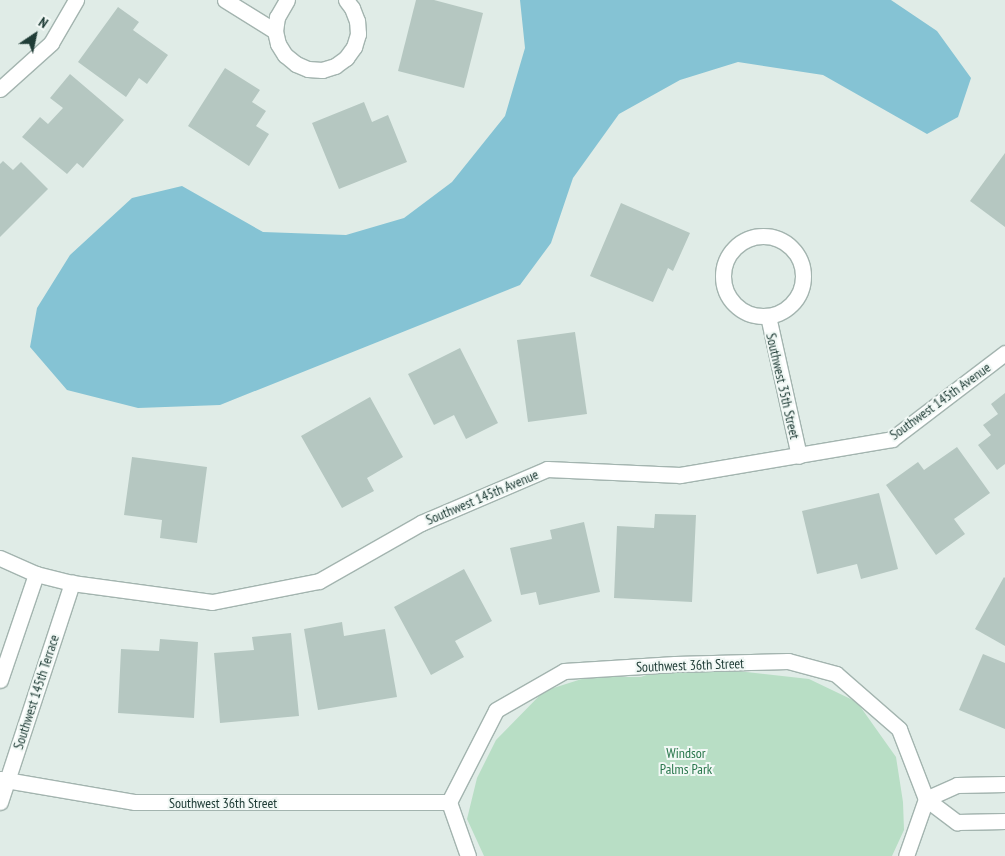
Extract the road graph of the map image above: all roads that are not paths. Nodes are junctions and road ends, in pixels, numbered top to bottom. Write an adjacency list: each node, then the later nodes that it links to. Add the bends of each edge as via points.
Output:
1 (76, 0): 6 (street, via 51,43)
2 (225, 0): 5 (street)
3 (288, 0): 5 (street, via 277,17)
4 (346, 0): 5 (street, via 357,21 358,34 350,53 335,66 322,70 296,64 278,44)
5 (276, 31)
6 (0, 89)
7 (768, 316): 7 (street, Southwest 35th Street, via 792,304 800,293 802,273 796,254 786,244 774,238 747,239 728,256 723,280 726,292 743,312); 9 (street, Southwest 35th Street)
8 (1005, 352): 9 (street, Southwest 145th Avenue, via 892,440)
9 (799, 456): 12 (street, Southwest 145th Avenue, via 680,475 547,469 421,523 319,581 212,602)
10 (0, 558): 11 (street, Southwest 145th Avenue)
11 (36, 574): 12 (street, Southwest 145th Avenue); 13 (street)
12 (72, 583): 14 (street, Southwest 145th Terrace)
13 (0, 680)
14 (3, 780): 17 (street, Southwest 145th Terrace); 18 (street, Southwest 36th Street, via 135,802)
15 (1005, 784): 16 (street, via 957,784)
16 (926, 799): 18 (street, Southwest 36th Street, via 899,729 836,674 788,661 564,671 496,710); 19 (street, via 957,822); 21 (street)
17 (0, 802)
18 (449, 802): 20 (street)
19 (1005, 821)
20 (468, 856)
21 (906, 856)

